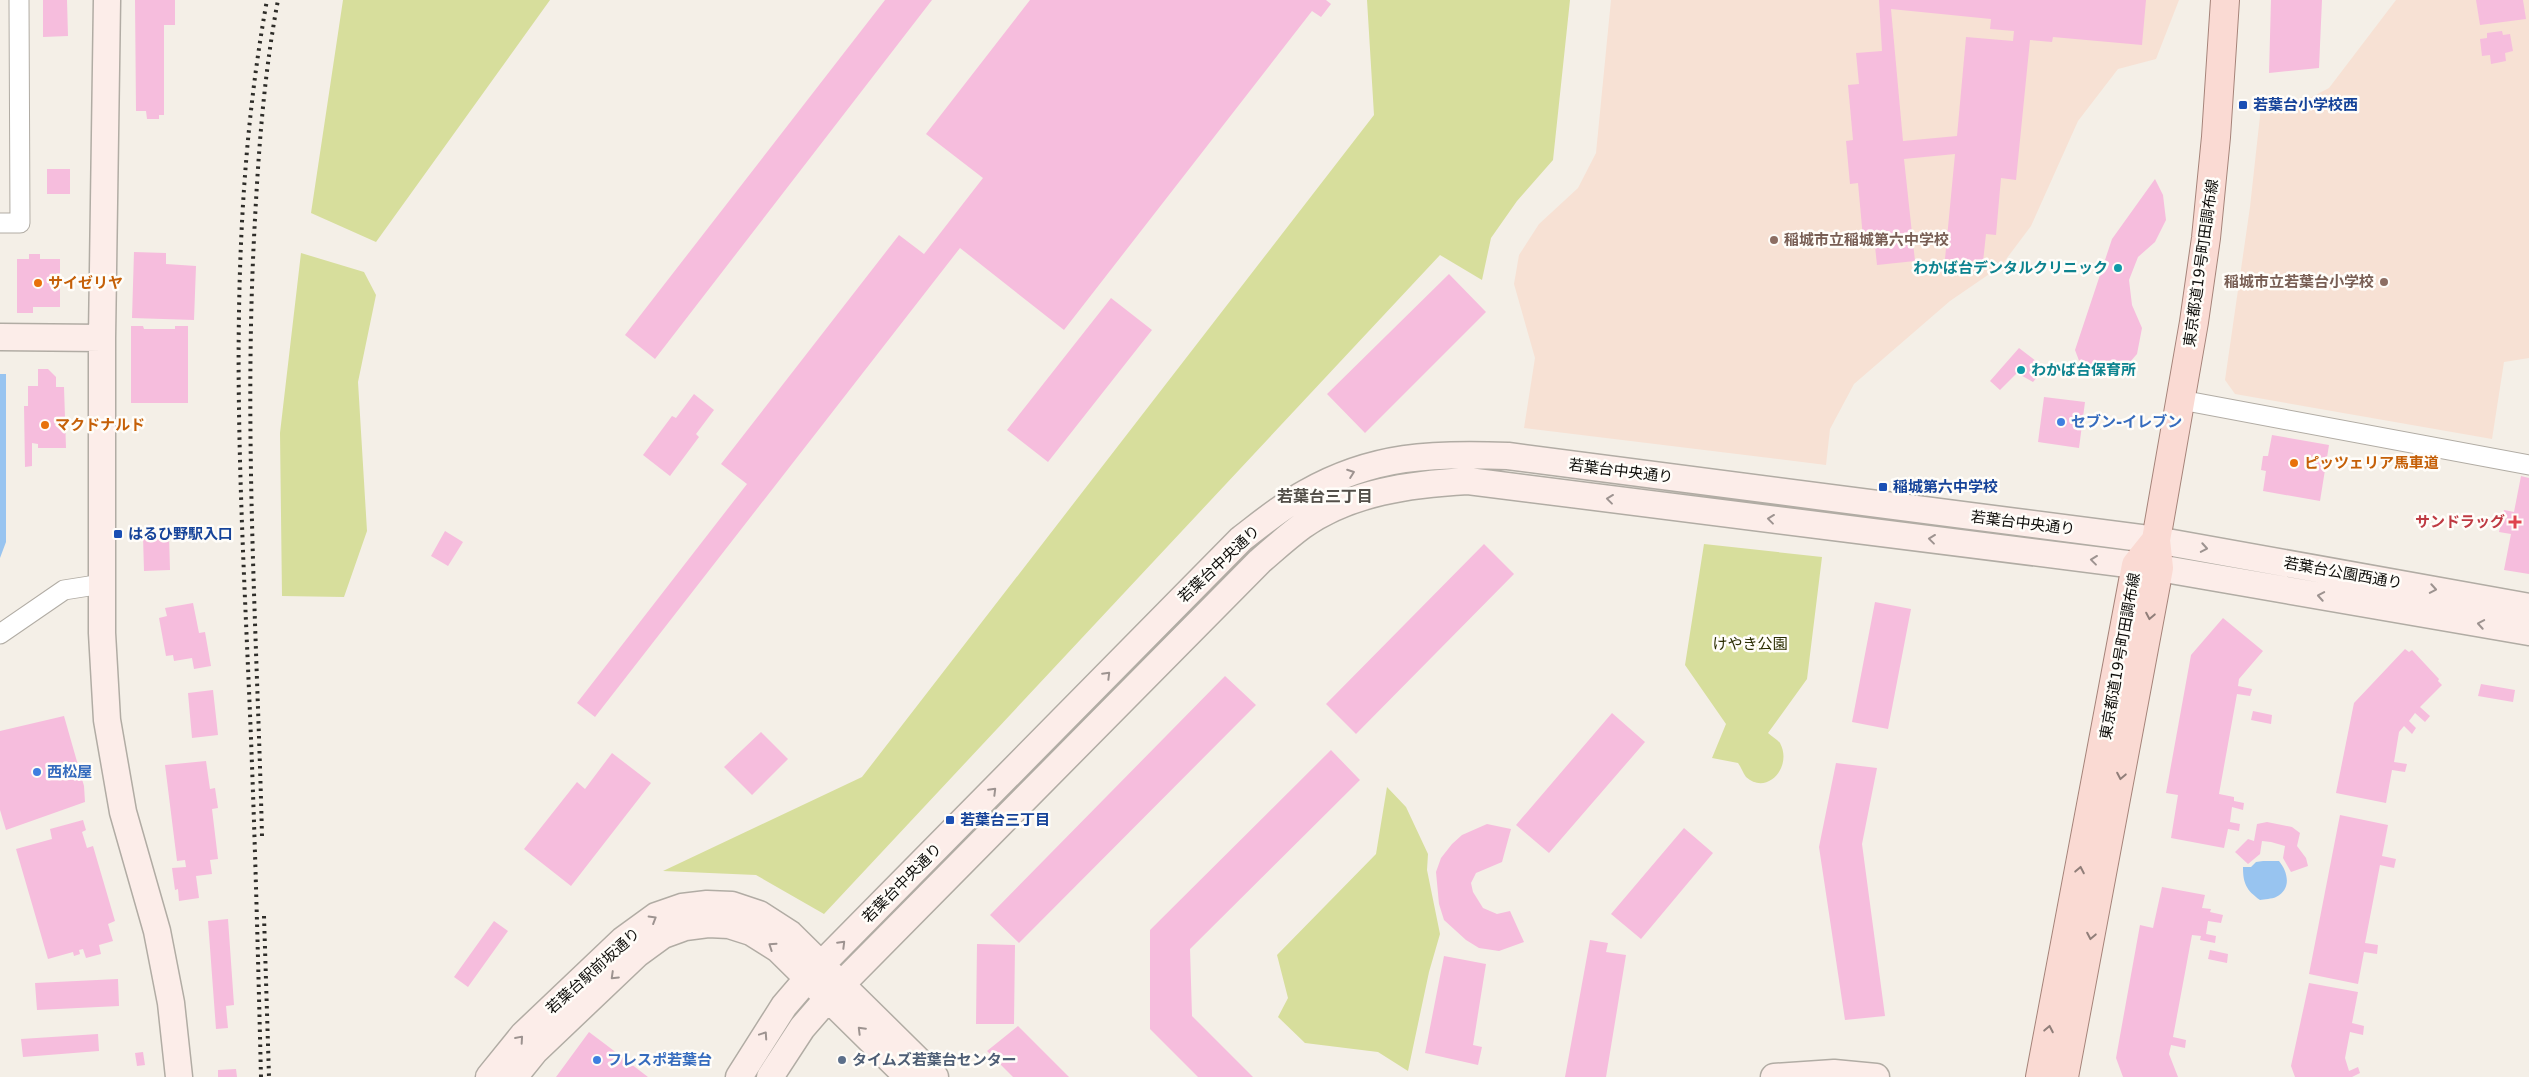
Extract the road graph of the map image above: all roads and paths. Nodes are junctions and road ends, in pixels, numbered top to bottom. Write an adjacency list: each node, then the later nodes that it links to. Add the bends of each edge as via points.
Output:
1 (18, 0): 4 (street, via 20,223)
2 (107, 0): 6 (street)
3 (2225, 0): 7 (main road, 東京都道19号町田調布線, via 2206,238)
4 (0, 223)
5 (0, 337): 6 (street)
6 (102, 338): 11 (street)
7 (2181, 400): 8 (street); 9 (main road, 東京都道19号町田調布線)
8 (2529, 465)
9 (2156, 540): 10 (main road, 東京都道19号町田調布線); 12 (street, 若葉台公園西通り, one-way to 12); 15 (street, 若葉台中央通り, one-way to 9, via 1241,539 1306,493 1350,472 1417,456 1508,456)
10 (2148, 567): 13 (street, 若葉台公園西通り, one-way to 10); 16 (street, 若葉台中央通り, one-way to 16, via 1468,481 1420,483 1378,492 1303,525 1260,561); 26 (main road, 東京都道19号町田調布線, one-way to 10); 27 (main road, 東京都道19号町田調布線, one-way to 27)
11 (102, 584): 14 (street, via 64,590); 17 (street, via 107,720 123,812 157,932 171,1002)
12 (2529, 607)
13 (2529, 632)
14 (0, 634)
15 (815, 971): 16 (street); 18 (street, 若葉台駅前坂通り, one-way to 15, via 523,1035 623,940 656,916 682,907 732,906 760,914 790,934); 19 (street, 若葉台駅前坂通り, one-way to 19, via 751,932 729,925 685,927 663,935 637,954 535,1051); 20 (street, 若葉台中央通り, one-way to 15, via 784,1006)
16 (835, 991): 21 (street, 若葉台中央通り, via 802,1028); 22 (street, one-way to 16); 23 (street)
17 (179, 1077)
18 (489, 1077)
19 (514, 1077)
20 (739, 1077)
21 (770, 1077)
22 (908, 1077)
23 (935, 1077)
24 (1774, 1077): 25 (street, via 1834,1073)
25 (1876, 1077)
26 (2040, 1077)
27 (2064, 1077)

